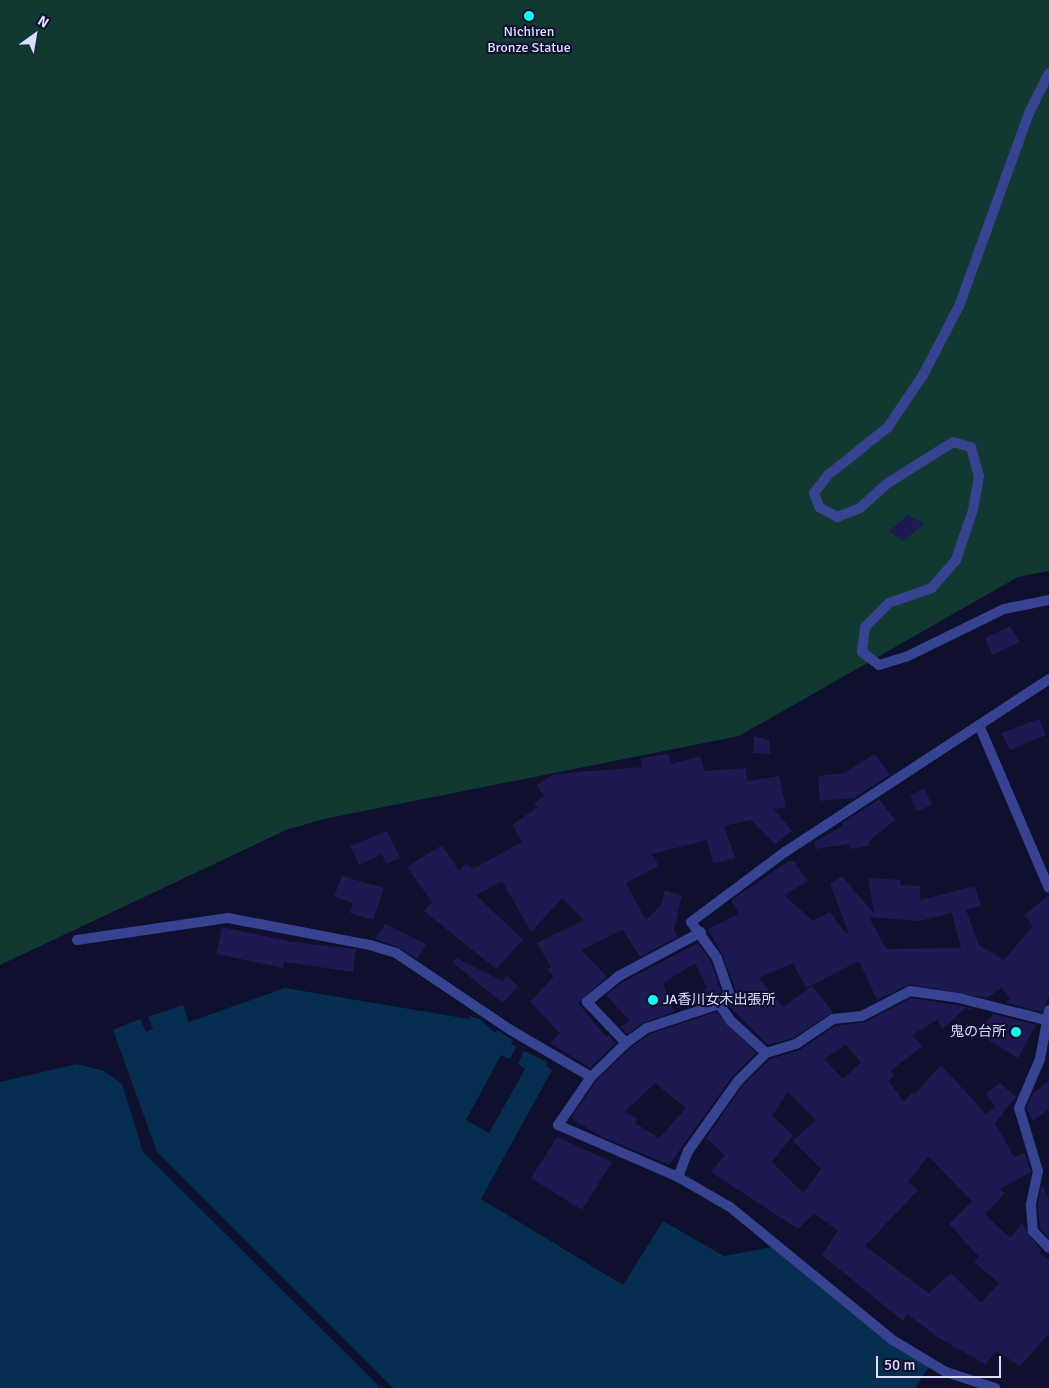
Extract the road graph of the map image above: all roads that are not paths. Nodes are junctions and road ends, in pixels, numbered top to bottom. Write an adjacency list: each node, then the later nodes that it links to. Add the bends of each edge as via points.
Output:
1 (1049, 73): 2 (street, via 1029,113 960,304 924,375 888,427 828,475 814,493 819,507 836,517 860,508 888,483 953,442 971,447 979,476 973,510 956,560 932,588 889,602 865,627 862,652 879,666 906,657 1004,609)
2 (1049, 600)
3 (1049, 679): 4 (street)
4 (979, 725): 5 (street); 6 (street, via 752,874 691,922)
5 (1049, 888)
6 (701, 932): 8 (street, via 728,983 729,993); 11 (street, via 619,976 588,1002)
7 (77, 940): 13 (street, via 228,918 370,945 396,954 509,1029)
8 (719, 1004): 11 (street, via 647,1028); 12 (street, via 731,1021)
9 (1049, 1010): 10 (street)
10 (1048, 1021): 12 (street, via 959,998 910,991 862,1016 833,1019 796,1044); 15 (street, via 1040,1059 1019,1108 1038,1171 1031,1205 1033,1231)
11 (626, 1043): 13 (street)
12 (766, 1053): 14 (street, via 738,1081 700,1134 688,1151)
13 (591, 1078): 14 (street, via 558,1125)
14 (678, 1177): 16 (street, via 730,1207 891,1339 946,1372)
15 (1049, 1248)
16 (994, 1388)

